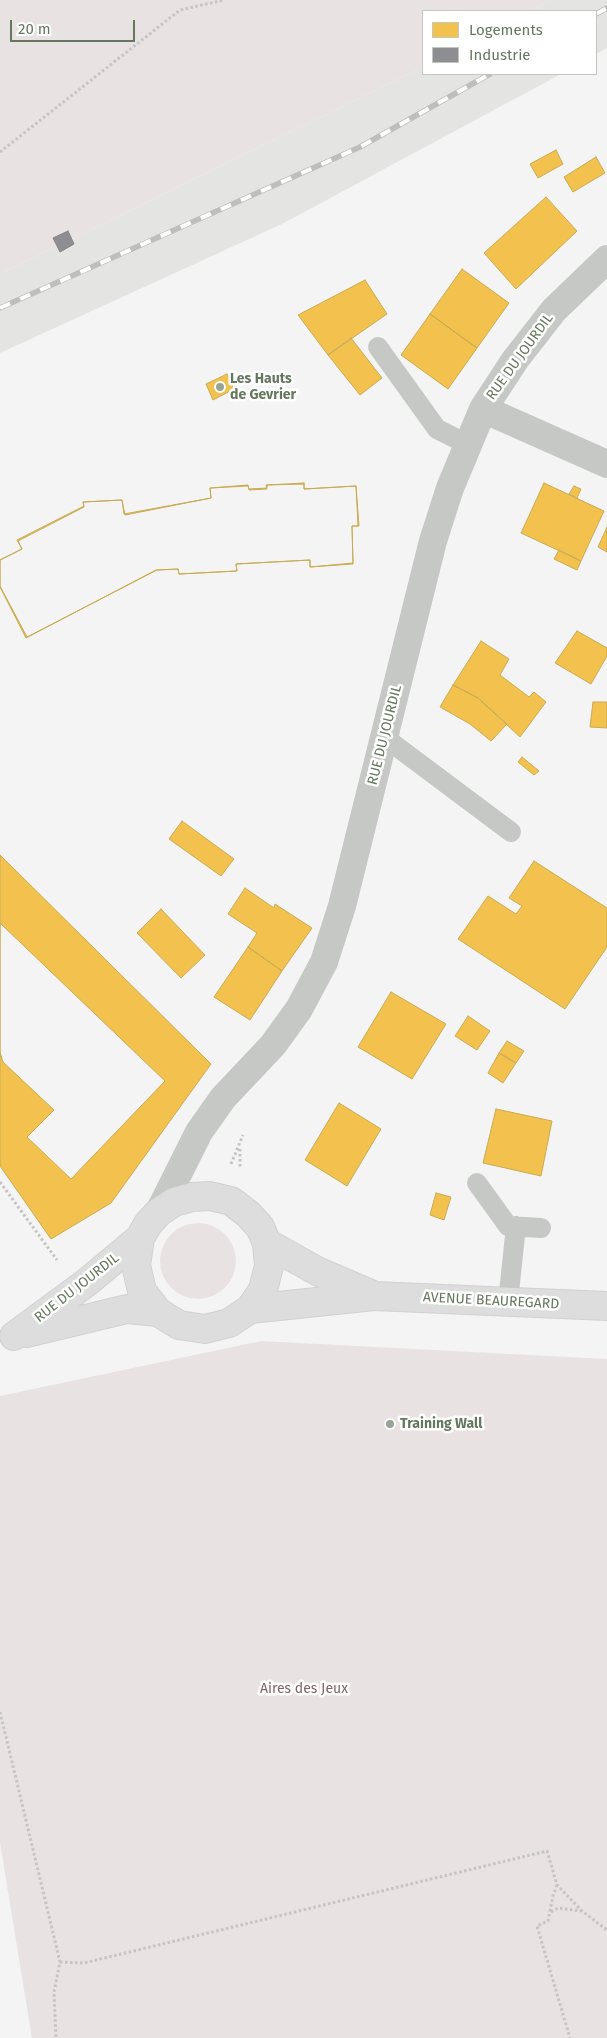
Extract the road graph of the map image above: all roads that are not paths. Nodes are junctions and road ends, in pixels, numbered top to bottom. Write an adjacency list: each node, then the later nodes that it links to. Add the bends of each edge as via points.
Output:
1 (607, 259): 3 (street, RUE DU JOURDIL, via 554,310)
2 (378, 347): 4 (lane, via 436,429)
3 (483, 409): 4 (street, RUE DU JOURDIL); 5 (street)
4 (469, 445): 6 (street, RUE DU JOURDIL, via 450,488 433,541)
5 (607, 464)
6 (384, 737): 7 (lane); 9 (street, RUE DU JOURDIL, via 342,906 324,962 299,1009 273,1045 223,1098 199,1132)
7 (511, 832)
8 (477, 1183): 10 (lane, via 508,1226)
9 (159, 1212): 12 (street); 13 (street, via 174,1202 192,1197 210,1196 231,1201 260,1227)
10 (516, 1226): 11 (lane); 15 (lane)
11 (541, 1228)
12 (140, 1238): 18 (street, via 136,1265 142,1291); 19 (street, RUE DU JOURDIL)
13 (267, 1243): 14 (street, AVENUE BEAUREGARD, via 317,1271); 17 (street, via 269,1266 263,1290)
14 (374, 1296): 15 (street, AVENUE BEAUREGARD); 17 (street, AVENUE BEAUREGARD)
15 (508, 1302): 16 (street, AVENUE BEAUREGARD)
16 (607, 1306)
17 (250, 1309): 18 (street, via 229,1324 205,1329 179,1325)
18 (158, 1312): 19 (street, RUE DU JOURDIL, via 127,1310)
19 (7, 1339)

